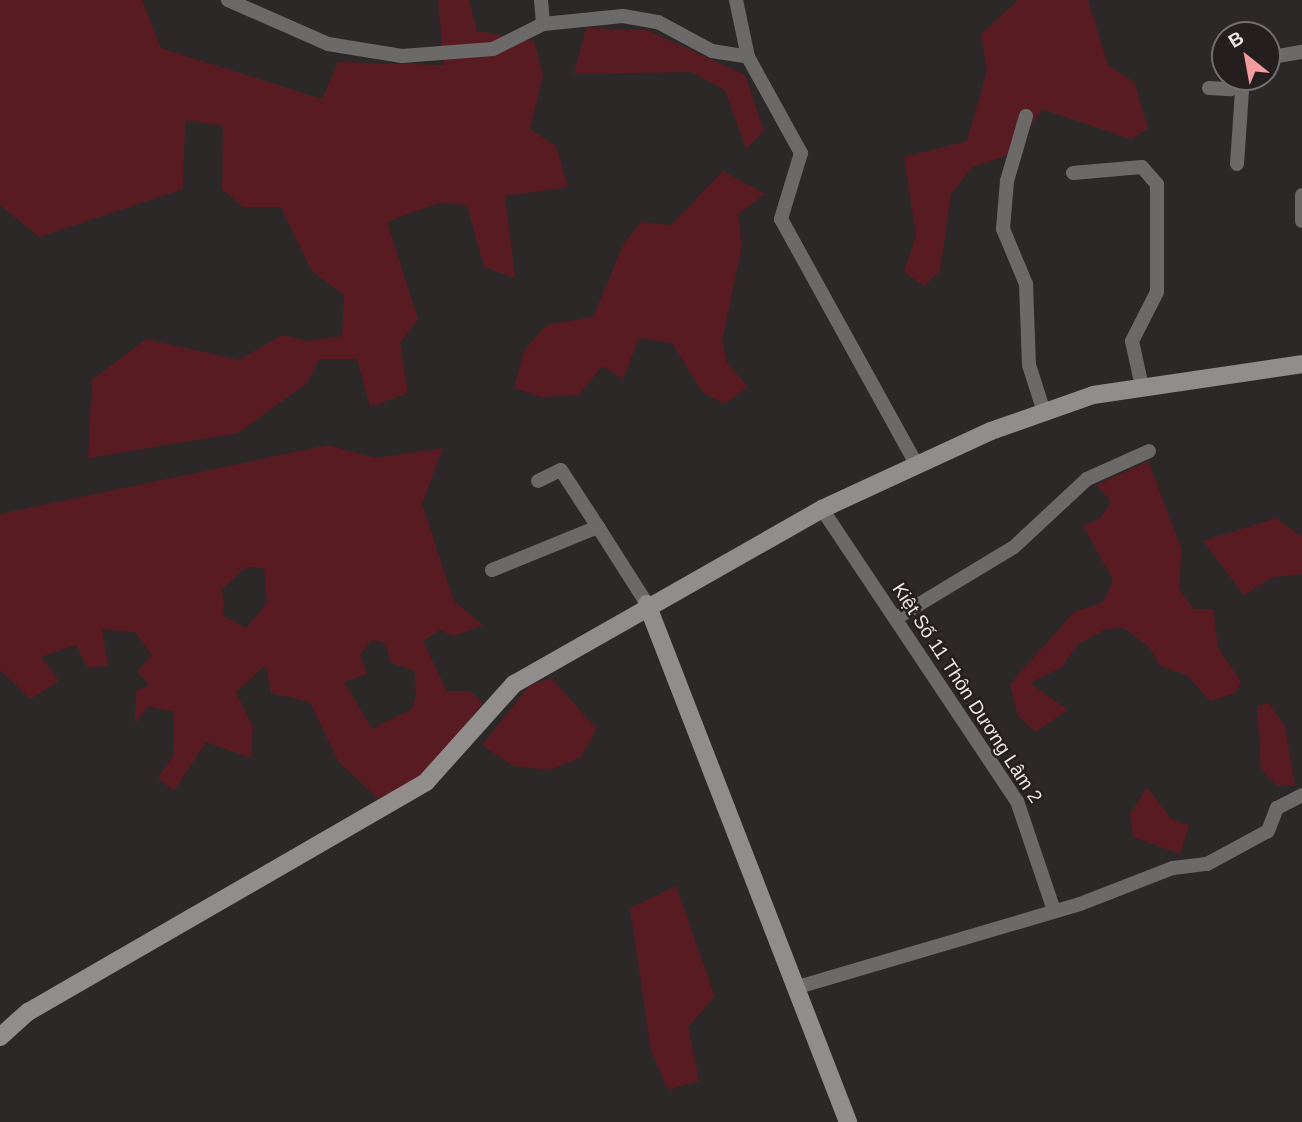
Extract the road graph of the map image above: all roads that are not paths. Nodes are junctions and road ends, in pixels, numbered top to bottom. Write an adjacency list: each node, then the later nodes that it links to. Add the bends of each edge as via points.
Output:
1 (228, 0): 4 (street, via 328,44 402,56 510,46)
2 (541, 0): 4 (street)
3 (736, 0): 7 (street)
4 (543, 24): 7 (street, via 642,17 712,51)
5 (1302, 52): 6 (street)
6 (1281, 56)
7 (748, 57): 18 (street, via 801,153 781,219)
8 (1242, 91): 10 (street)
9 (1026, 116): 16 (street, via 1007,181 1003,229 1026,284 1029,365)
10 (1237, 164)
11 (1073, 173): 15 (street, via 1142,167 1157,184 1157,292 1132,341)
12 (1302, 195): 13 (street)
13 (1302, 220)
14 (1302, 364): 15 (street)
15 (1142, 387): 16 (street)
16 (1044, 412): 18 (street)
17 (1149, 451): 24 (street, via 1087,479 1014,547)
18 (917, 465): 20 (street)
19 (538, 481): 21 (street, via 561,470)
20 (822, 509): 23 (street); 24 (street, Kiệt Số 11 Thôn Dương Lâm 2)
21 (598, 527): 22 (street); 23 (street)
22 (492, 570)
23 (647, 604): 27 (street); 28 (street, via 508,689 426,782 27,1012)
24 (898, 617): 26 (street, Kiệt Số 11 Thôn Dương Lâm 2, via 1017,801)
25 (1302, 795): 26 (street, via 1277,808 1268,831 1212,862)
26 (1054, 910): 27 (street)
27 (798, 987): 29 (street)
28 (0, 1037)
29 (848, 1122)

